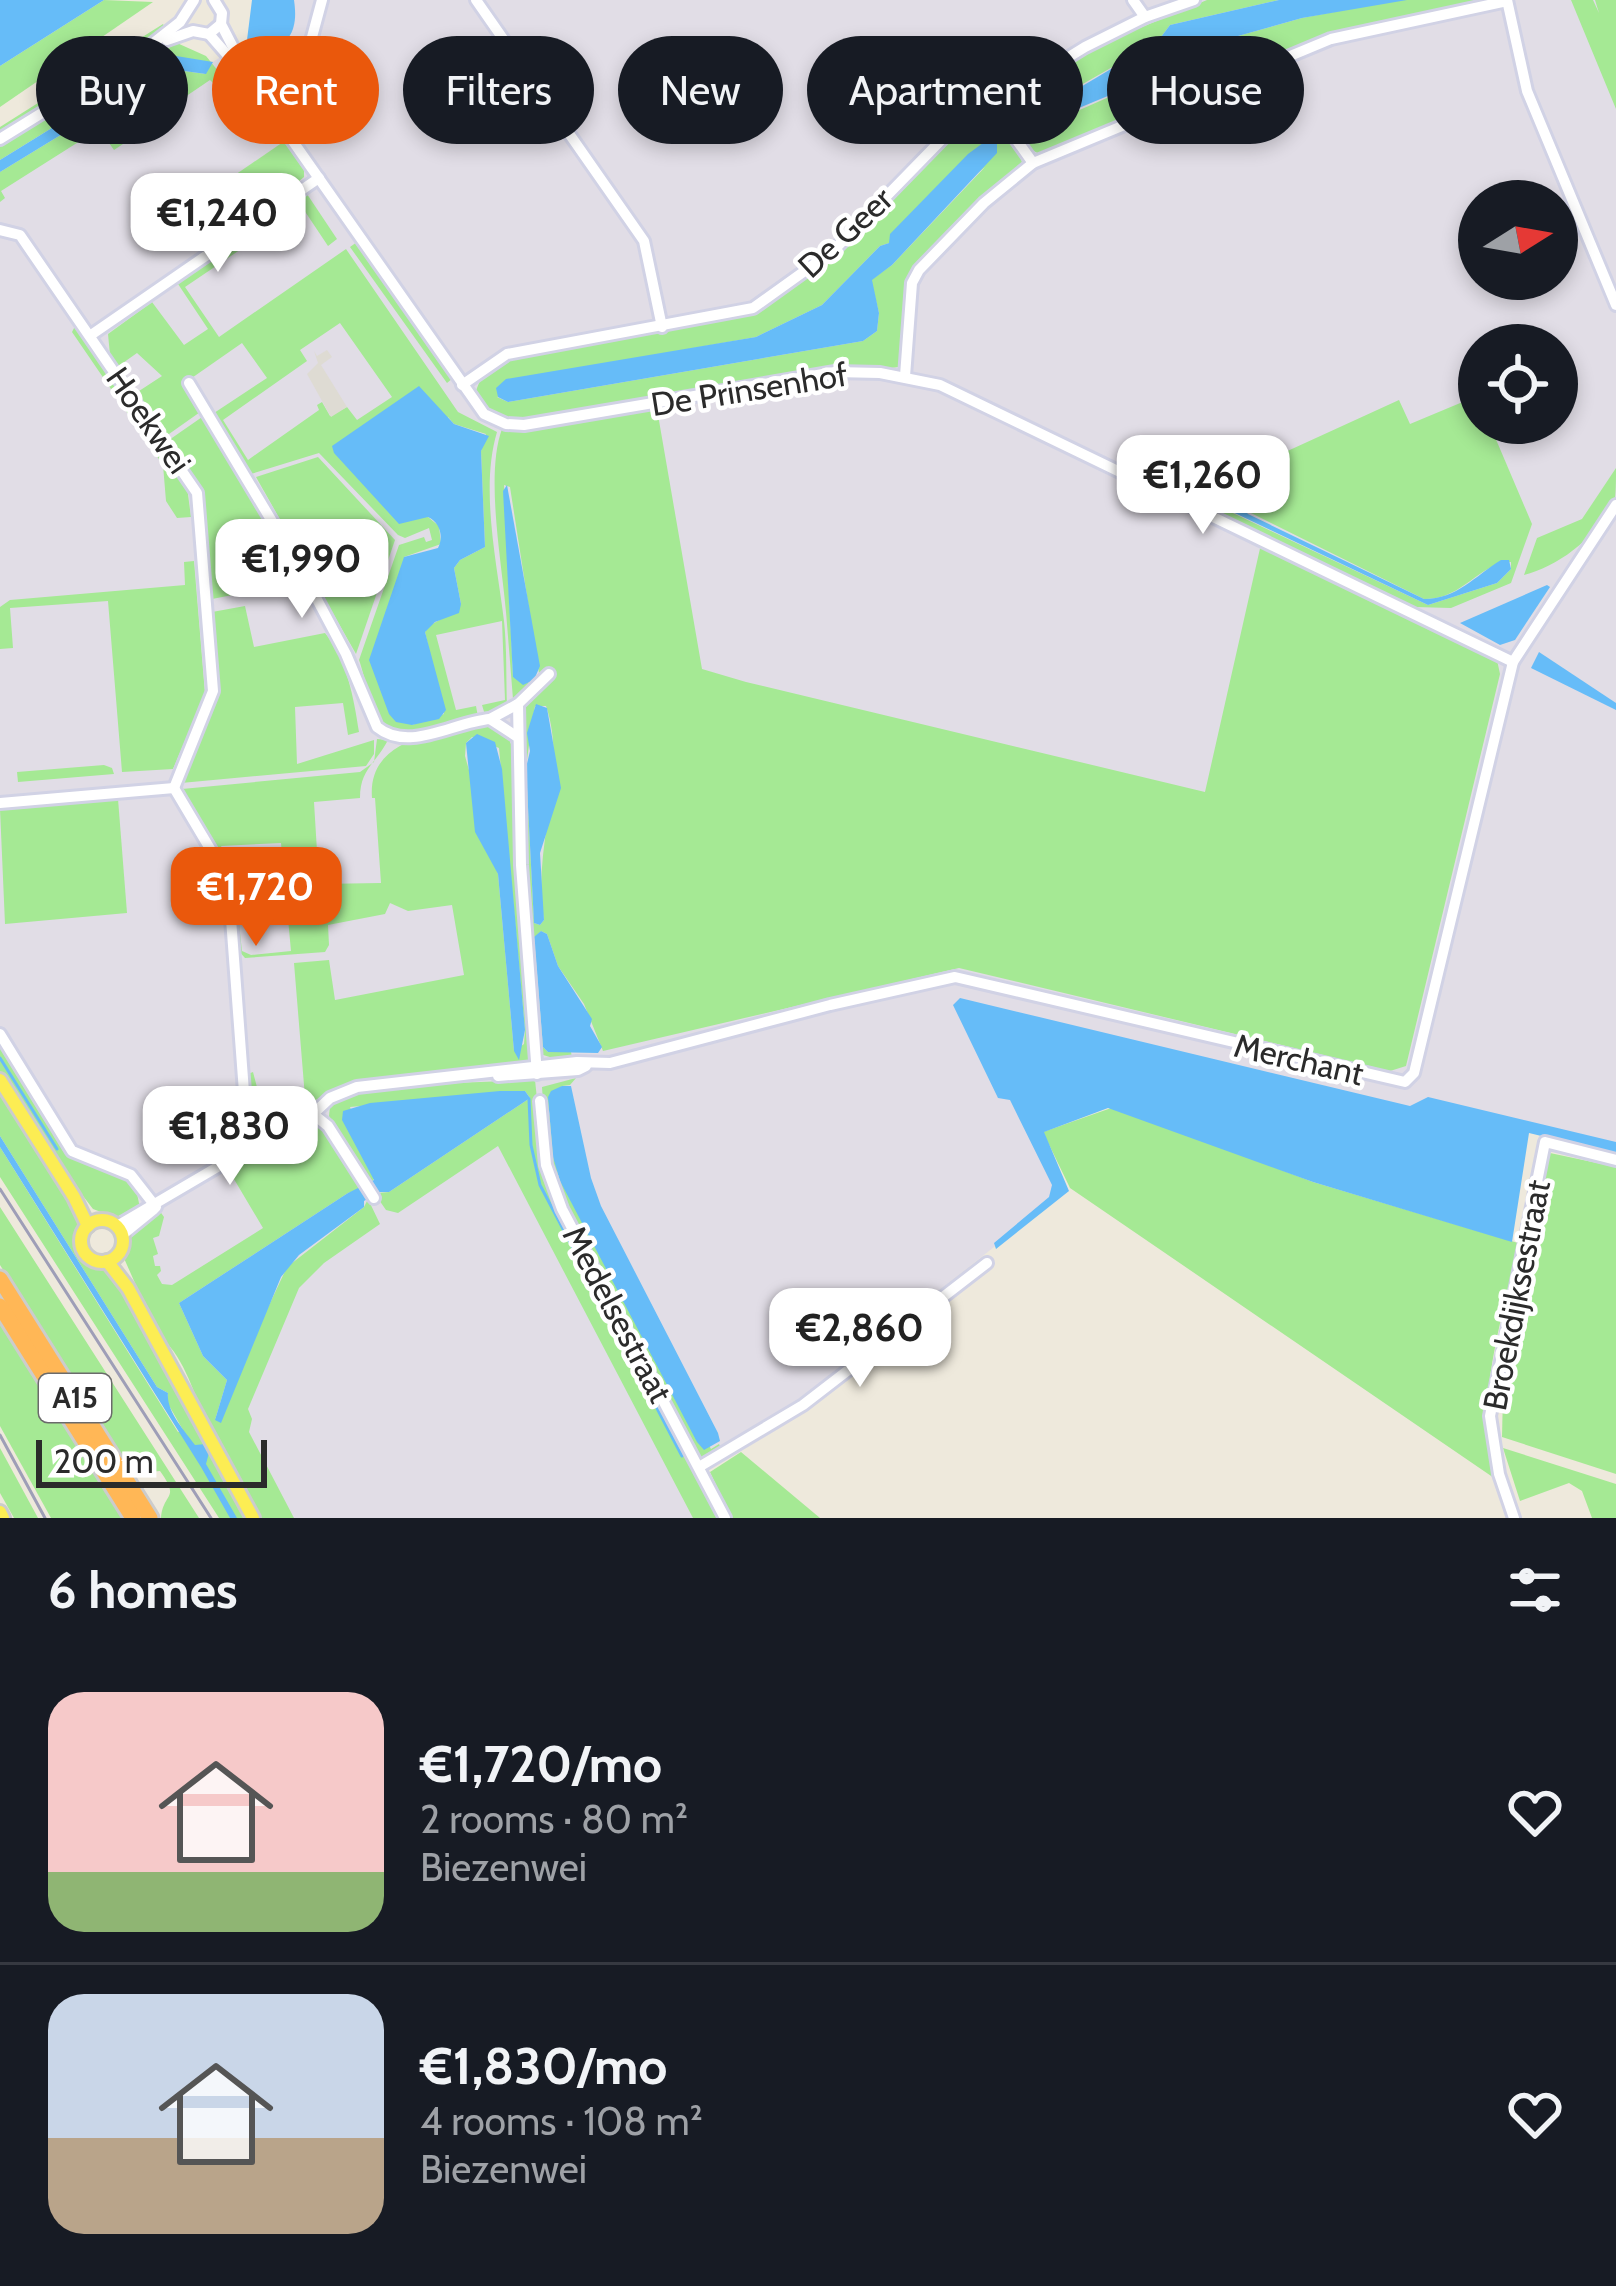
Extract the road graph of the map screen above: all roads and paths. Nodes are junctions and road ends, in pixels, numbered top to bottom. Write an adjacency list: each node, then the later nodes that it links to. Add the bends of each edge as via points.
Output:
1 (194, 0): 9 (street)
2 (214, 0): 11 (street, De Prinsenhof)
3 (232, 0): 11 (street)
4 (322, 0): 17 (street)
5 (476, 0): 29 (street, via 644,241)
6 (1133, 0): 10 (street)
7 (1194, 0): 10 (street, De Geer)
8 (1507, 1): 25 (street, via 1331,39); 28 (street, via 1527,91)
9 (185, 17): 12 (street); 14 (street)
10 (1145, 17): 19 (street, De Geer)
11 (221, 19): 13 (street); 16 (street, De Prinsenhof)
12 (193, 31): 13 (street); 15 (street)
13 (209, 34): 18 (street, De Prinsenhof)
14 (162, 36)
15 (179, 36)
16 (229, 36)
17 (312, 36)
18 (212, 37)
19 (1083, 47)
20 (36, 117): 21 (street)
21 (0, 140)
22 (295, 144): 26 (street, De Prinsenhof)
23 (936, 144): 29 (street, De Geer, via 835,250 753,308)
24 (1019, 144): 25 (street)
25 (1033, 163): 31 (street, via 919,270)
26 (319, 178): 30 (street); 33 (street, De Prinsenhof)
27 (0, 230): 30 (street, Hoekwei, via 20,235)
28 (1616, 305)
29 (662, 327): 33 (street, De Geer, via 507,354)
30 (91, 335): 40 (street, Hoekwei, via 197,493 213,691)
31 (905, 376): 33 (street, De Prinsenhof, via 835,372 514,426 484,414); 35 (street, De Prinsenhof, via 961,395)
32 (189, 383): 38 (street, via 304,573 377,727 404,739)
33 (462, 385)
34 (1616, 505): 35 (street, Merchant)
35 (1513, 662): 43 (street, Merchant, via 1414,1072 1405,1082 955,977 610,1064)
36 (549, 674): 37 (street)
37 (518, 704): 38 (street); 39 (street)
38 (490, 719): 39 (street)
39 (516, 736): 43 (street)
40 (174, 788): 41 (street); 47 (street, via 227,878 244,1105)
41 (0, 802)
42 (0, 1034): 50 (street, via 72,1151 131,1175)
43 (537, 1070): 46 (street, Merchant, via 357,1087)
44 (0, 1080): 51 (main road)
45 (540, 1101): 57 (street, Medelsestraat, via 546,1165 562,1209)
46 (314, 1114): 47 (street); 49 (street)
47 (256, 1135): 50 (street, via 243,1152)
48 (1616, 1160): 62 (street, Broekdijksestraat, via 1545,1142 1490,1417)
49 (374, 1198)
50 (156, 1207): 52 (street)
51 (92, 1223): 52 (main road); 53 (main road, via 84,1251 94,1260)
52 (119, 1231): 53 (main road)
53 (112, 1258): 60 (main road)
54 (987, 1262): 57 (street, via 802,1405)
55 (0, 1279): 59 (highway, A15)
56 (0, 1306): 58 (highway, A15)
57 (699, 1467): 61 (street, Medelsestraat)
58 (133, 1518)
59 (150, 1518)
60 (253, 1518)
61 (725, 1518)
62 (1514, 1518)

